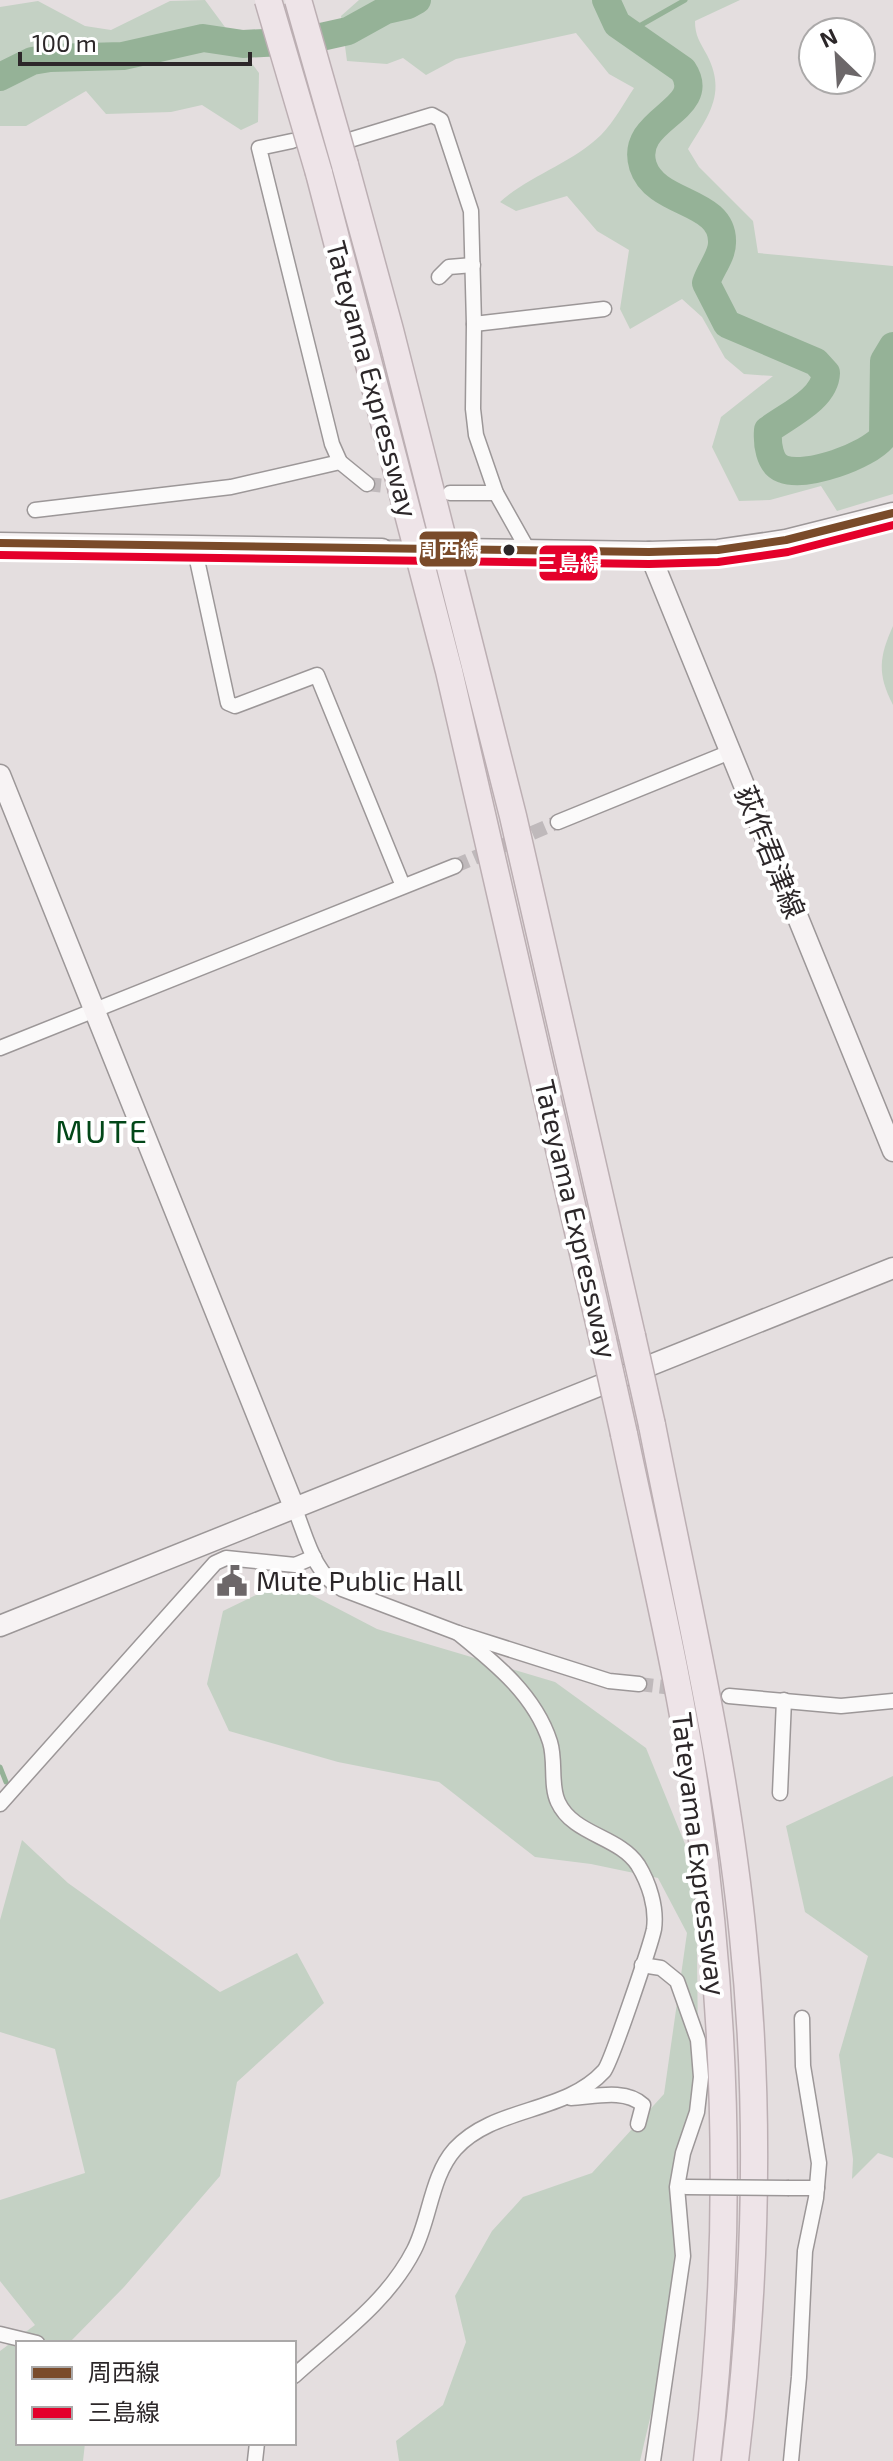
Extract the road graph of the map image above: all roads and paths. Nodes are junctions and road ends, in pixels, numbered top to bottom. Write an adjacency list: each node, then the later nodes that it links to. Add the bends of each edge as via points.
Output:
1 (268, 0): 50 (highway, Tateyama Expressway, bridge, via 319,173 449,671 681,1703 698,1808 723,2060 722,2297)
2 (298, 0): 51 (highway, Tateyama Expressway, bridge, via 398,361 513,816 652,1425 718,1765 744,1950 752,2056 748,2313)
3 (353, 139): 5 (street, via 432,115 441,120 471,211)
4 (292, 141): 9 (street, via 259,148)
5 (473, 265): 6 (street, via 449,267); 8 (street)
6 (439, 277)
7 (604, 309): 8 (street)
8 (474, 324): 12 (street, via 476,435)
9 (340, 462): 10 (street); 13 (street, via 231,487)
10 (367, 484)
11 (450, 493): 12 (street)
12 (496, 493): 19 (street)
13 (35, 510)
14 (893, 513): 20 (street, via 786,540 718,550)
15 (0, 543): 16 (street)
16 (194, 546): 17 (street); 25 (street, via 228,703 235,706 317,675)
17 (382, 549)
18 (459, 549): 19 (street)
19 (528, 550): 20 (street)
20 (649, 552): 21 (street, 荻作君津線)
21 (730, 752): 23 (street); 28 (street, 荻作君津線)
22 (0, 775): 26 (street)
23 (558, 822)
24 (455, 866): 25 (street)
25 (403, 886): 26 (street)
26 (95, 1009): 27 (street); 30 (street)
27 (0, 1048)
28 (893, 1151)
29 (893, 1268): 30 (street)
30 (294, 1507): 31 (street); 32 (street)
31 (314, 1557): 33 (street, via 329,1583); 39 (street, via 295,1565 226,1558 215,1563)
32 (0, 1626)
33 (458, 1633): 34 (street, via 609,1681); 40 (street, via 505,1671 536,1712 551,1744 558,1801 571,1819 622,1849 637,1865 654,1901 654,1928)
34 (639, 1684)
35 (729, 1696): 36 (street)
36 (784, 1700): 37 (street, via 841,1706); 38 (street)
37 (893, 1701)
38 (780, 1793)
39 (0, 1804)
40 (642, 1965): 42 (street, via 606,2069); 44 (street, via 661,1968 677,1981 698,2040 701,2077 697,2112 683,2153)
41 (802, 2018): 45 (street, via 803,2066 819,2163)
42 (563, 2099): 43 (street, via 624,2095 643,2105); 48 (street, via 484,2128 455,2149 399,2275 355,2326)
43 (638, 2124)
44 (682, 2187): 45 (street, bridge); 49 (street, via 683,2256)
45 (817, 2188): 52 (street, via 805,2251)
46 (0, 2334): 47 (street)
47 (29, 2341)
48 (296, 2374)
49 (653, 2461)
50 (707, 2461)
51 (735, 2461)
52 (791, 2461)

